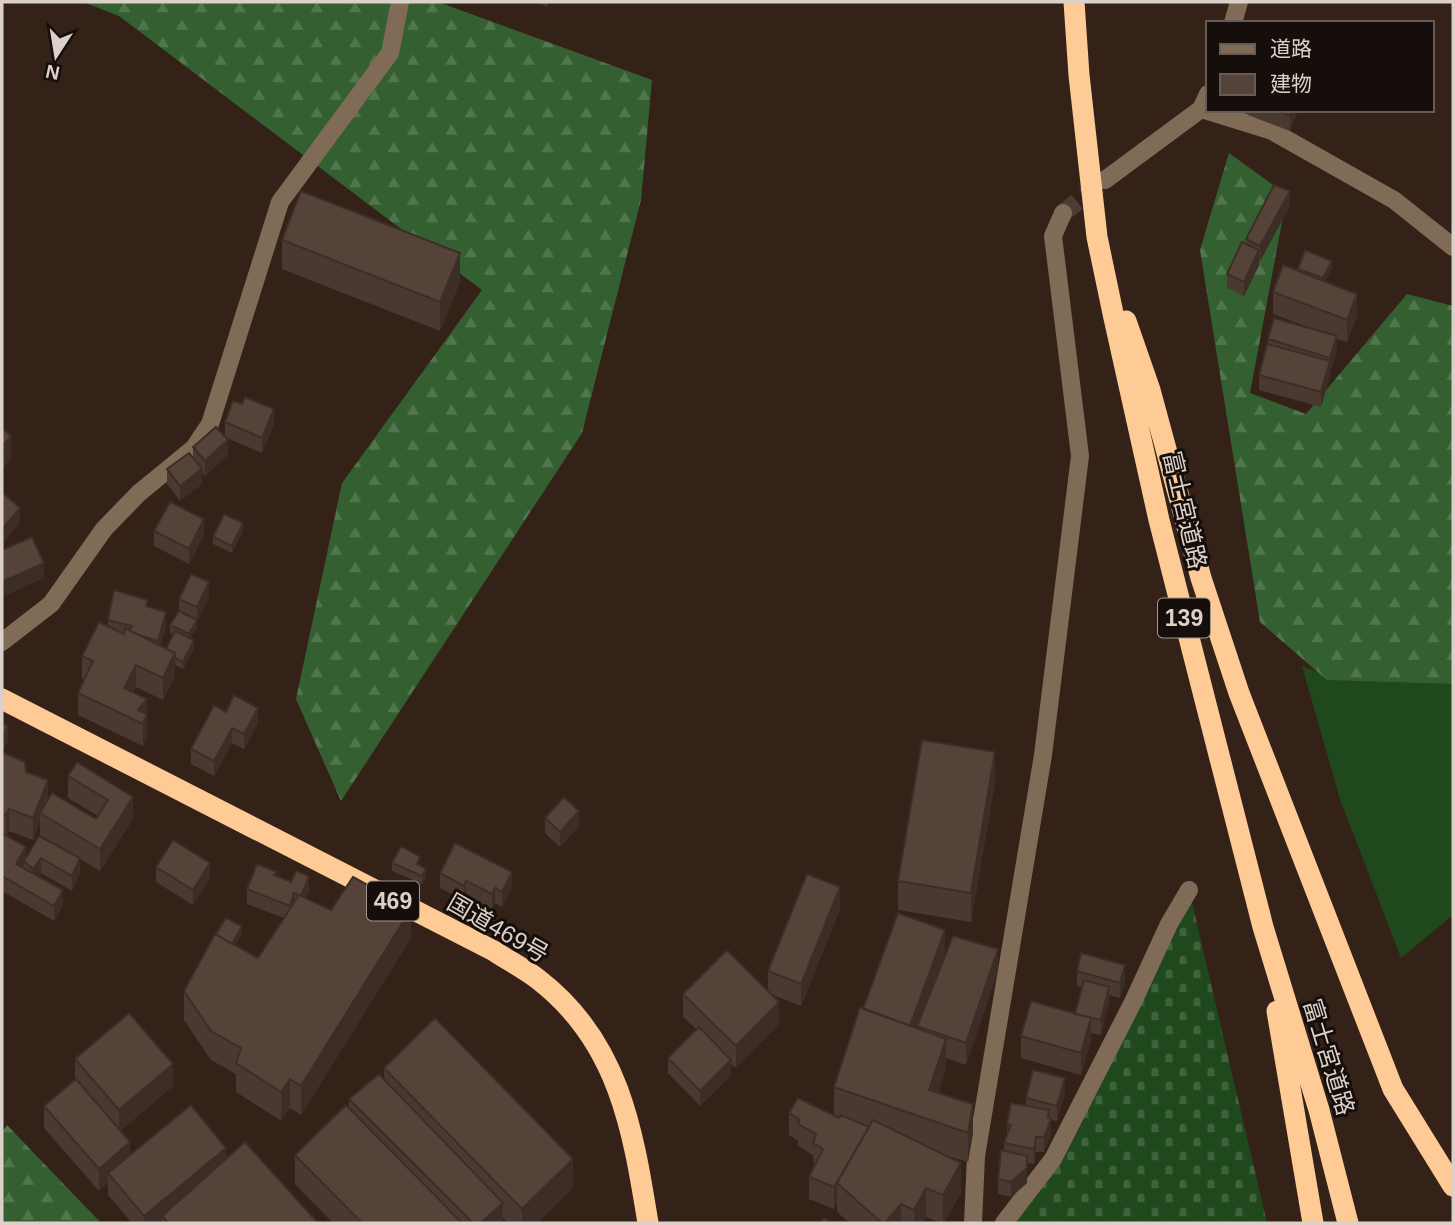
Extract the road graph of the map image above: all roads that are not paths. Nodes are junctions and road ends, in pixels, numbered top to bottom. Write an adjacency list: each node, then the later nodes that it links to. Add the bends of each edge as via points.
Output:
1 (400, 2): 11 (street, via 390,53 280,202 209,424 194,448 104,529 51,604)
2 (1074, 2): 9 (highway, 富士宮道路 / 139)
3 (1239, 2): 4 (street)
4 (1234, 21)
5 (1205, 101): 7 (street)
6 (1230, 112): 10 (street, via 1394,200)
7 (1105, 180)
8 (1063, 213): 17 (street, via 1054,236 1080,456 1043,755 976,1156)
9 (1097, 237): 14 (highway, 富士宮道路 / 139, via 1159,520); 15 (highway, via 1150,390 1201,578 1239,693 1393,1089)
10 (1453, 247)
11 (2, 642)
12 (2, 699): 16 (highway, 国道469号 / 469, via 494,951 539,980 588,1031 621,1093)
13 (1189, 890): 18 (street, via 1053,1159)
14 (1262, 927): 19 (highway); 20 (highway, 富士宮道路 / 139, via 1319,1110)
15 (1453, 1186)
16 (648, 1223)
17 (973, 1223)
18 (1004, 1223)
19 (1313, 1223)
20 (1348, 1223)

